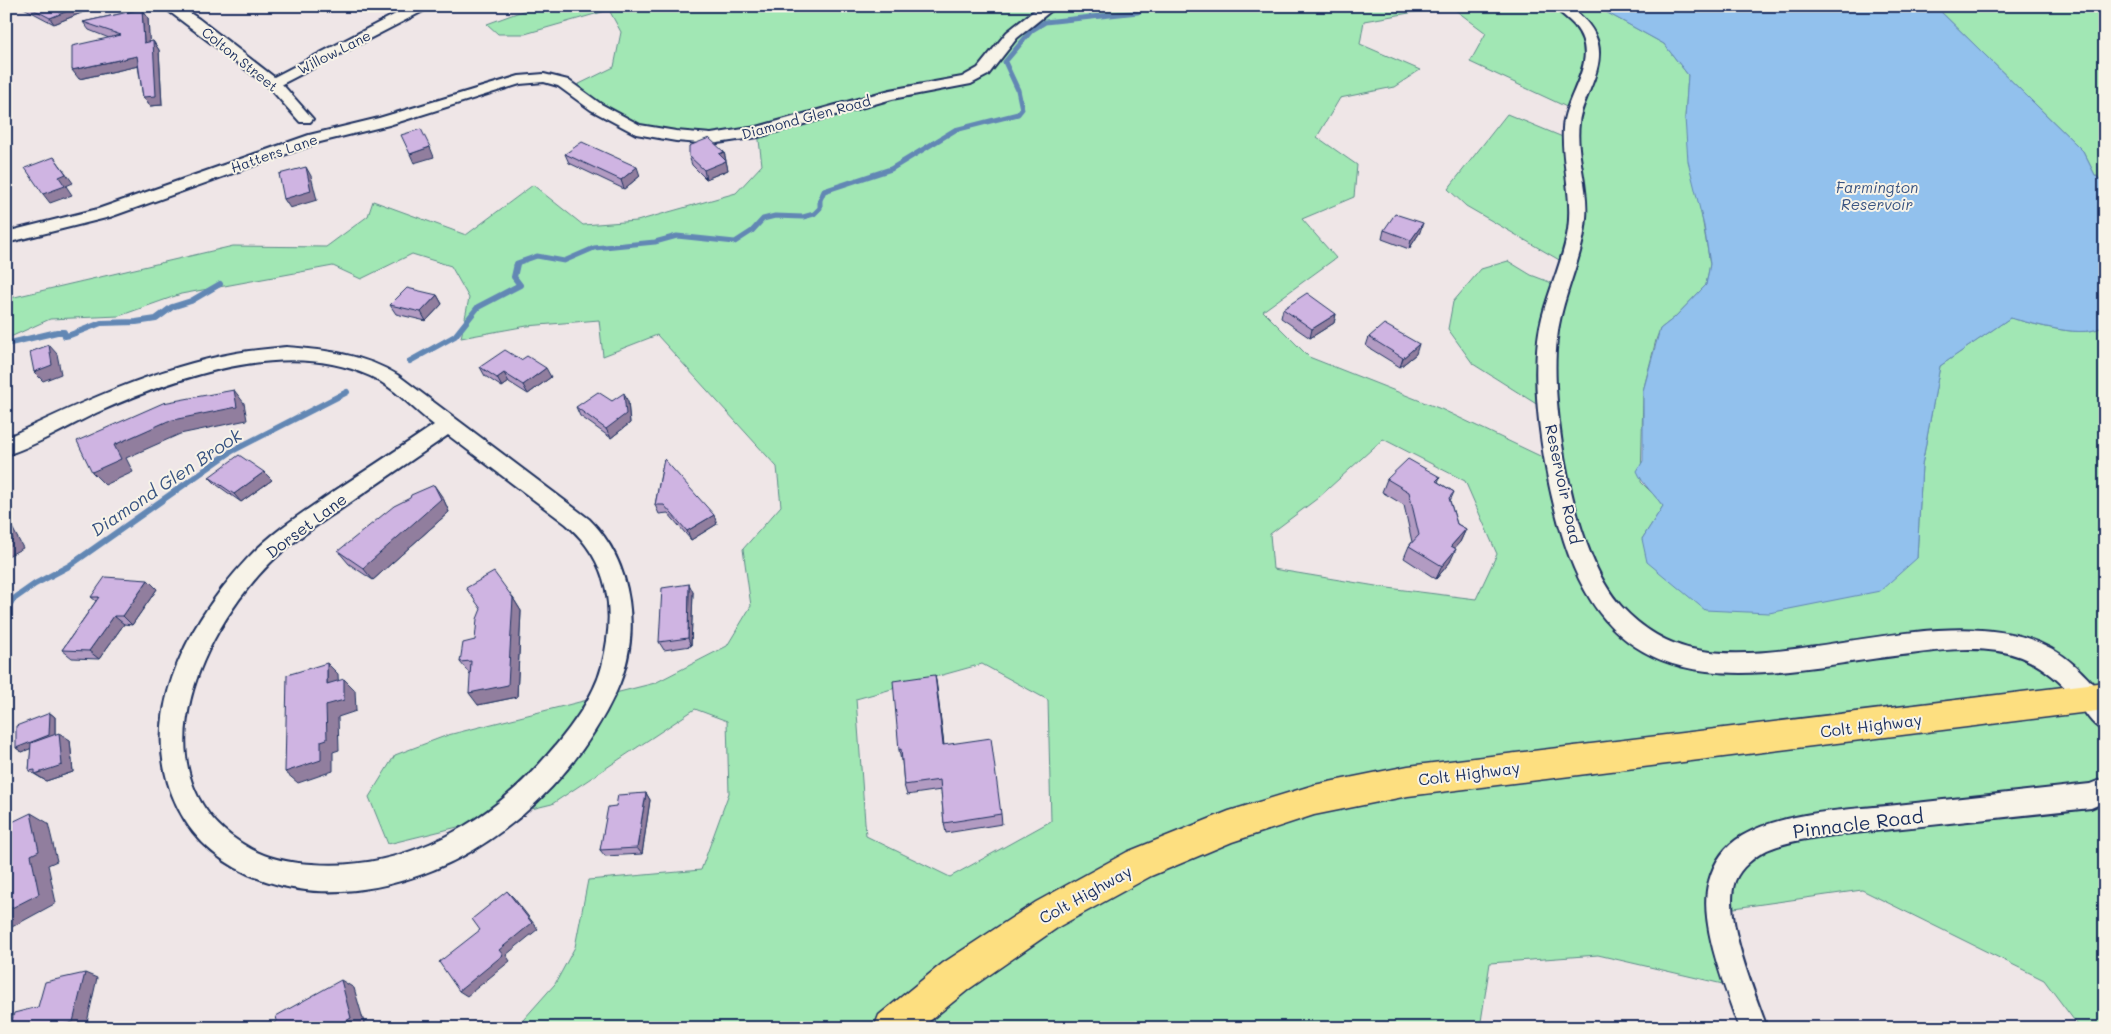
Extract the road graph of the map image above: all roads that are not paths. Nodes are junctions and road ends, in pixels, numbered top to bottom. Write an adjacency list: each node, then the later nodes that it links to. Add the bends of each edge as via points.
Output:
1 (169, 6): 6 (street, Colton Street)
2 (422, 6): 6 (street, Willow Lane)
3 (1050, 6): 5 (street, Diamond Glen Road, via 1011,36 994,62 966,81 890,95 734,137 676,136 636,128 596,107 563,83)
4 (1560, 6): 13 (street, Reservoir Road, via 1587,30 1593,56 1571,124 1578,213 1568,265 1553,310 1545,375 1557,465 1570,524 1596,592 1632,632 1680,656 1737,664 1952,639 2001,640 2046,658 2071,676)
5 (544, 78): 8 (street, Hatters Lane, via 519,80)
6 (273, 84): 7 (street, Colton Street)
7 (305, 119): 8 (street, Colton Street, via 328,128); 9 (street, via 293,140)
8 (347, 130): 9 (street, Hatters Lane)
9 (282, 149): 10 (street, Hatters Lane, via 104,213)
10 (6, 238)
11 (448, 425): 11 (street, Dorset Lane, via 280,541 254,565 232,593 194,654 181,686 173,720 177,778 188,805 205,828 227,850 255,865 289,875 326,879 369,876 412,864 453,847 491,824 524,798 552,768 577,738 610,678 620,621 611,570 601,547 566,513); 12 (street, Dorset Lane, via 378,372 337,358 287,354 208,365 154,381)
12 (6, 447)
13 (2099, 705): 15 (highway, Colt Highway, via 1408,781 1314,800 1229,827 1139,864 1048,914 956,976)
14 (2105, 790): 16 (street, Pinnacle Road, via 2090,796 1821,825 1781,833 1752,844 1733,859 1721,883 1720,910 1726,942)
15 (892, 1028)
16 (1753, 1028)

